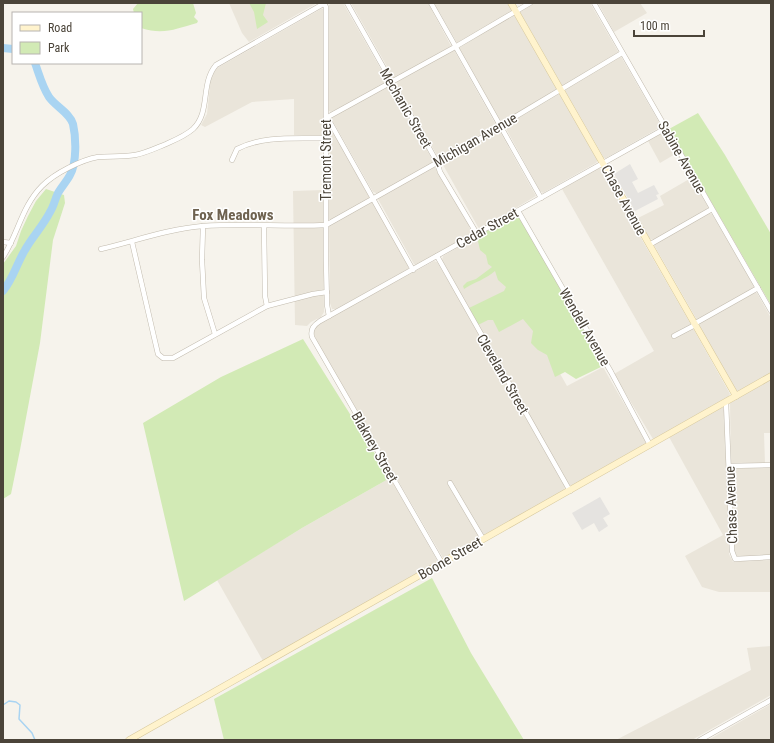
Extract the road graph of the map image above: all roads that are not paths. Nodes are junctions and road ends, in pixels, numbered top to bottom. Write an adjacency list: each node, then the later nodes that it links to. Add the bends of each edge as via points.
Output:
1 (325, 3): 12 (street, Tremont Street); 29 (street, via 216,65 209,77 204,109 192,131 136,155 80,162 52,178 38,190 27,205)
2 (347, 3): 10 (street, Mechanic Street)
3 (431, 3): 8 (street)
4 (511, 3): 7 (street, Chase Avenue)
5 (530, 3): 7 (street)
6 (594, 3): 9 (street, Sabine Avenue)
7 (516, 12): 8 (street); 11 (street, Chase Avenue)
8 (455, 47): 10 (street); 13 (street)
9 (622, 53): 11 (street, Michigan Avenue); 14 (street, Sabine Avenue)
10 (392, 82): 12 (street); 17 (street, Mechanic Street)
11 (561, 89): 13 (street, Michigan Avenue); 18 (street, Chase Avenue)
12 (326, 118): 15 (street, Tremont Street); 19 (street)
13 (500, 126): 17 (street, Michigan Avenue); 20 (street)
14 (666, 128): 18 (street, Cedar Street); 21 (street, Sabine Avenue)
15 (326, 138): 16 (street, via 248,143 237,149); 23 (street, Tremont Street)
16 (232, 160)
17 (437, 162): 19 (street, Michigan Avenue); 26 (street, Mechanic Street, via 440,172)
18 (603, 163): 20 (street, Cedar Street); 30 (street, Chase Avenue)
19 (373, 198): 23 (street, Michigan Avenue); 34 (street)
20 (541, 198): 22 (street, Cedar Street)
21 (712, 209): 30 (street); 35 (street, Sabine Avenue)
22 (518, 211): 26 (street, Cedar Street); 47 (street, Wendell Avenue)
23 (326, 225): 25 (street); 36 (street, Tremont Street)
24 (203, 226): 25 (street); 28 (street, via 174,230); 42 (street, via 204,298)
25 (264, 226): 37 (street)
26 (477, 234): 32 (street, Cedar Street)
27 (3, 242): 29 (street)
28 (132, 242): 31 (street); 42 (street, via 158,354 163,358 173,358)
29 (11, 243): 33 (street)
30 (649, 245): 40 (street, Chase Avenue)
31 (101, 249)
32 (437, 256): 34 (street, Cedar Street); 51 (street, Cleveland Street)
33 (3, 257)
34 (413, 270): 39 (street, Cedar Street)
35 (758, 288): 38 (street, Sabine Avenue); 40 (street)
36 (327, 292): 37 (street); 39 (street, Tremont Street)
37 (267, 306): 42 (street)
38 (771, 312)
39 (329, 316): 41 (street, Cedar Street, via 316,323)
40 (695, 324): 43 (street); 45 (street, Chase Avenue)
41 (311, 330): 54 (street, Blakney Street, via 312,337)
42 (215, 334)
43 (674, 336)
44 (771, 376): 45 (street, Boone Street)
45 (736, 396): 46 (street, Boone Street)
46 (726, 402): 47 (street, Boone Street); 49 (street, Chase Avenue)
47 (650, 445): 51 (street, Boone Street)
48 (771, 465): 49 (street)
49 (729, 466): 53 (street, Chase Avenue, via 732,551 735,559)
50 (450, 483): 52 (street)
51 (570, 491): 52 (street, Boone Street)
52 (483, 539): 54 (street, Boone Street)
53 (771, 557)
54 (442, 563): 56 (street, Boone Street)
55 (771, 700): 57 (street)
56 (129, 740)
57 (700, 740)

